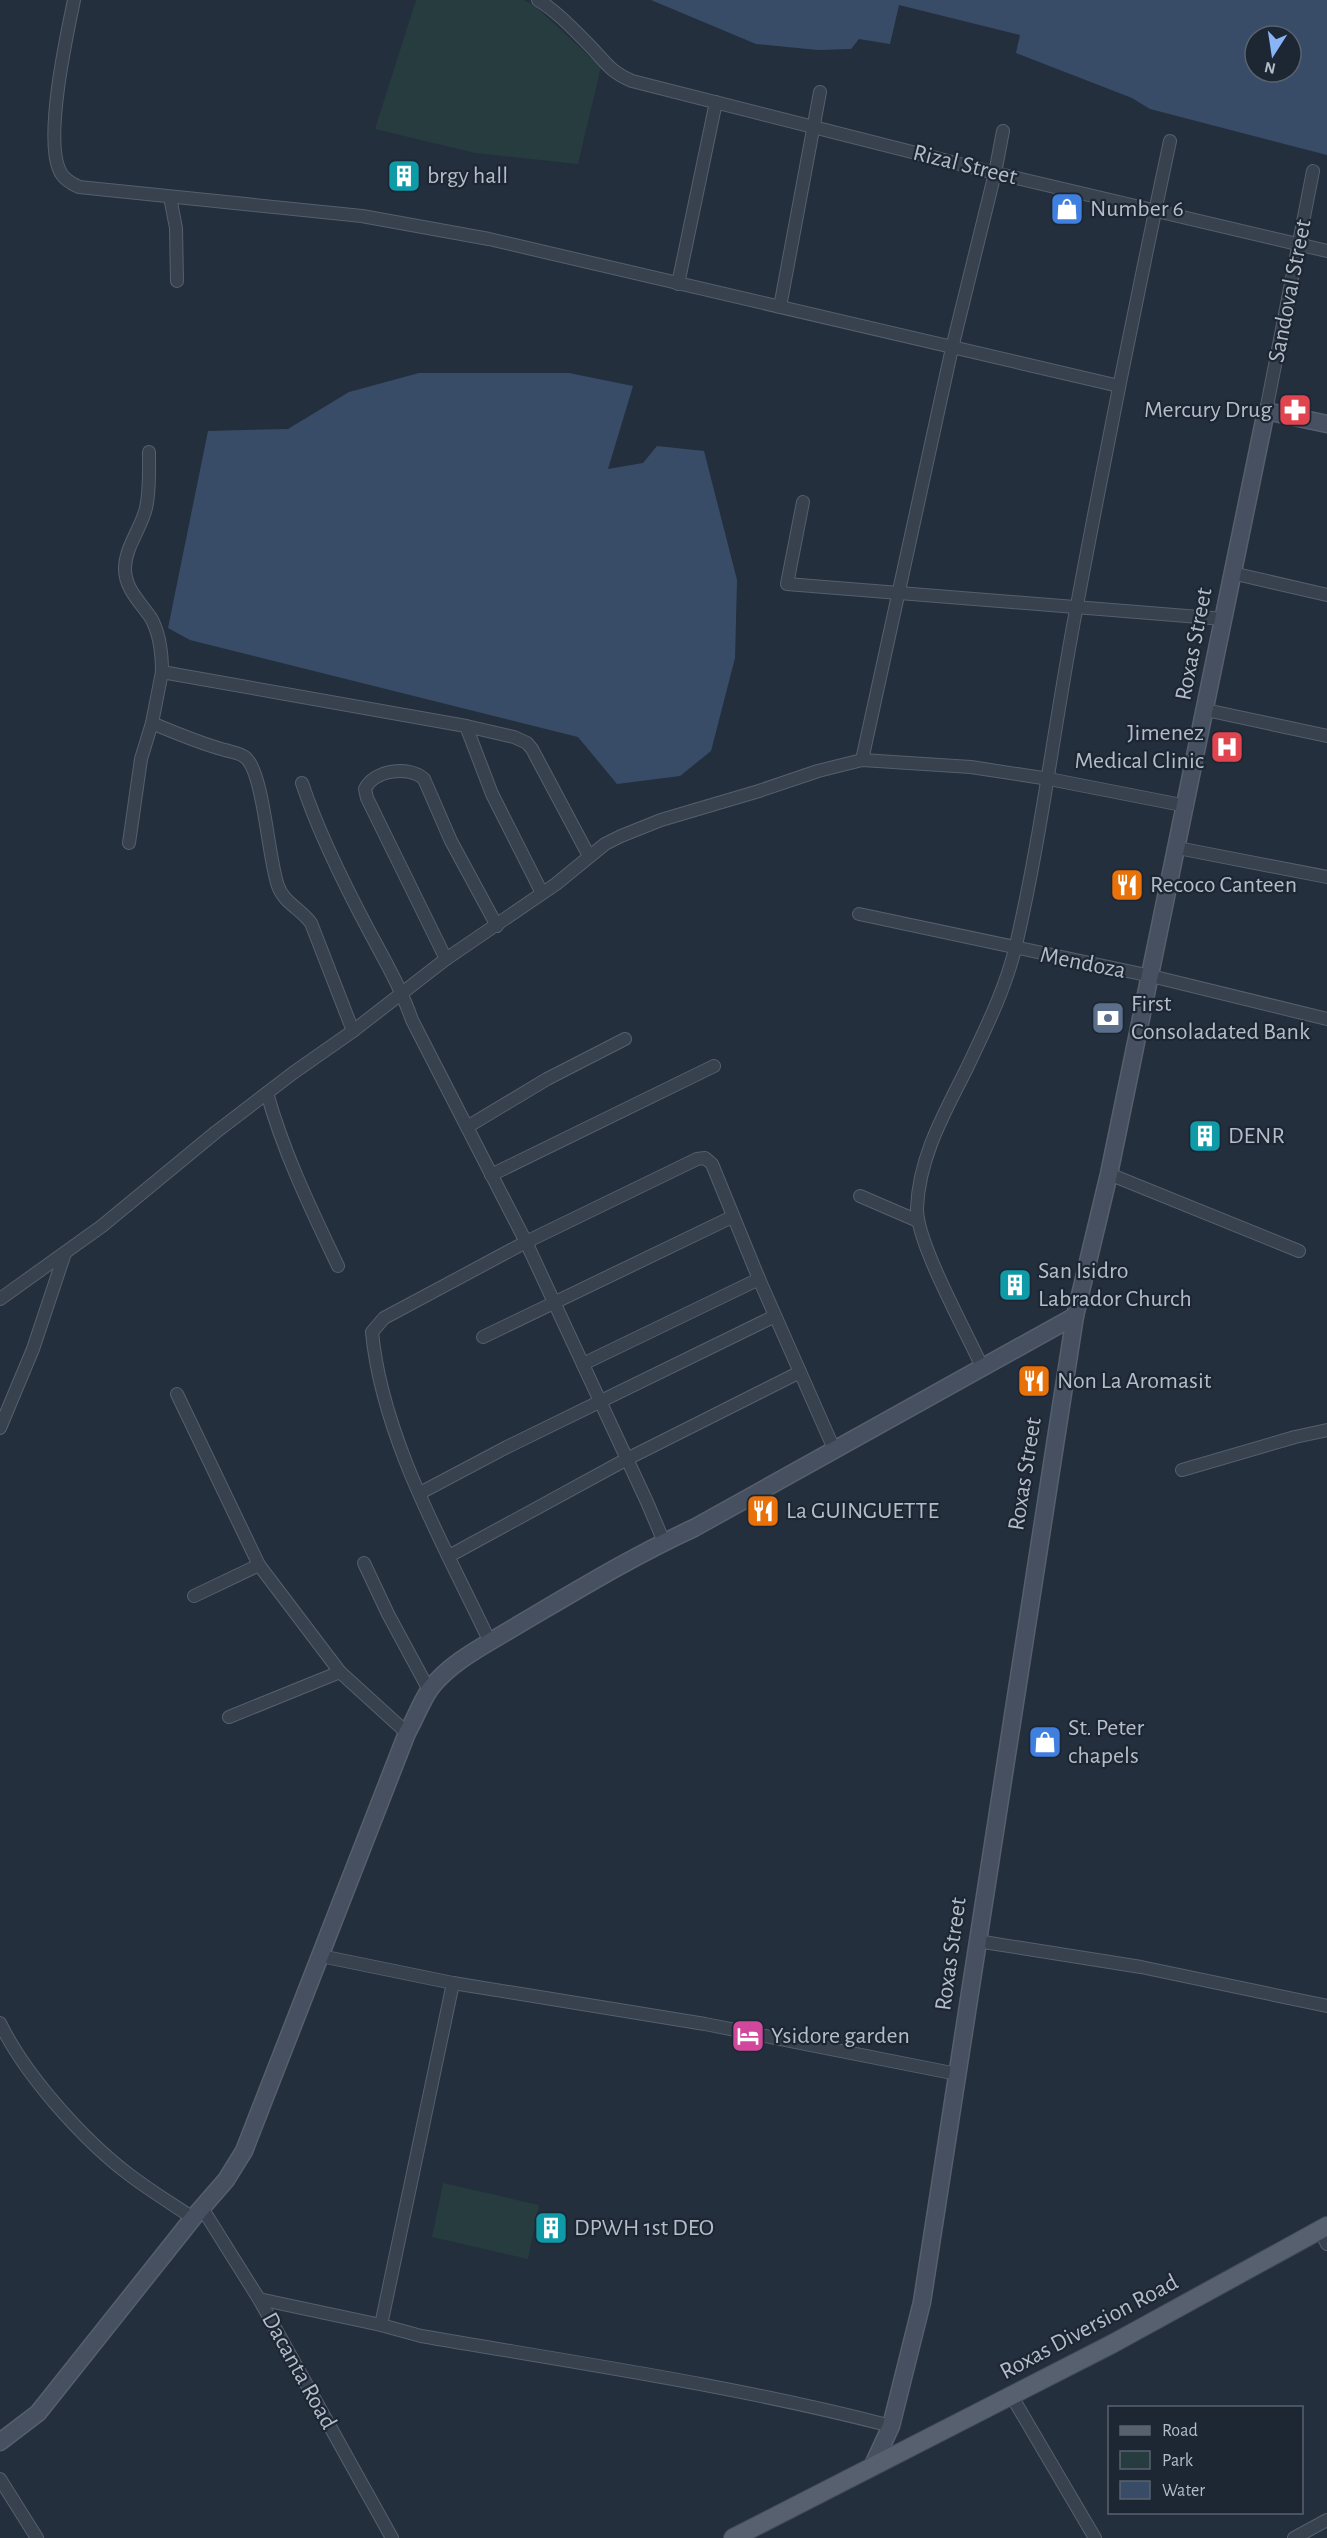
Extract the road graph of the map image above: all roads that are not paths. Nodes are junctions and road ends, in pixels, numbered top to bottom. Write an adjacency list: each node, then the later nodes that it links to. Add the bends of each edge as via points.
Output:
1 (74, 0): 10 (street, via 56,124 55,158 59,172 78,187)
2 (538, 0): 4 (street, Rizal Street, via 593,49 608,68 632,81)
3 (820, 92): 5 (street)
4 (716, 102): 5 (street, Rizal Street); 15 (street)
5 (812, 127): 9 (street, Rizal Street); 16 (street)
6 (1003, 131): 9 (street)
7 (1170, 141): 11 (street)
8 (1313, 171): 12 (street, Sandoval Street)
9 (995, 173): 11 (street, Rizal Street); 17 (street)
10 (170, 197): 14 (street, via 176,228); 15 (street, via 362,216 489,239)
11 (1156, 210): 12 (street, Rizal Street); 18 (street)
12 (1298, 245): 13 (street, Rizal Street); 19 (street, Sandoval Street)
13 (1327, 251)
14 (177, 281)
15 (678, 284): 16 (street)
16 (780, 307): 17 (street)
17 (952, 348): 18 (street); 24 (street)
18 (1119, 386): 26 (street)
19 (1266, 411): 20 (main road); 23 (main road, Roxas Street)
20 (1327, 424)
21 (149, 452): 28 (street, via 146,508 125,570 127,582 152,620 161,647)
22 (803, 502): 24 (street, via 787,584)
23 (1233, 573): 25 (street); 27 (main road, Roxas Street)
24 (900, 593): 26 (street); 33 (street)
25 (1327, 595)
26 (1076, 609): 27 (street); 34 (street)
27 (1224, 619): 29 (main road, Roxas Street)
28 (162, 672): 30 (street); 31 (street)
29 (1206, 710): 32 (street); 36 (main road, Roxas Street)
30 (152, 723): 37 (street, via 139,768); 49 (street, via 247,758 258,786 279,887 290,904 311,923)
31 (466, 726): 39 (street, via 527,743); 41 (street, via 492,794)
32 (1327, 736)
33 (862, 759): 34 (street, via 971,767); 39 (street, via 661,820 621,836)
34 (1049, 779): 36 (street); 44 (street)
35 (302, 783): 47 (street, via 355,904)
36 (1187, 806): 38 (main road, Roxas Street)
37 (129, 843)
38 (1178, 848): 40 (street); 46 (main road, Roxas Street)
39 (589, 856): 41 (street)
40 (1327, 877)
41 (542, 893): 43 (street)
42 (859, 914): 44 (street, Mendoza)
43 (497, 926): 45 (street); 45 (street, via 418,773 401,770 373,779 365,789 367,798)
44 (1015, 949): 46 (street, Mendoza); 58 (street, via 998,999 929,1148 922,1171)
45 (447, 959): 47 (street)
46 (1151, 976): 48 (street, Mendoza); 54 (main road, Roxas Street)
47 (402, 991): 49 (street); 53 (street, via 412,1020)
48 (1327, 1019)
49 (353, 1031): 52 (street)
50 (625, 1039): 53 (street, via 546,1079)
51 (714, 1066): 55 (street)
52 (267, 1093): 61 (street); 62 (street, via 279,1136)
53 (467, 1127): 55 (street)
54 (1110, 1174): 60 (street); 67 (main road, Roxas Street)
55 (491, 1175): 59 (street)
56 (860, 1196): 58 (street)
57 (732, 1217): 59 (street, via 712,1164 701,1158); 63 (street); 65 (street)
58 (918, 1221): 70 (street, via 932,1261)
59 (526, 1242): 65 (street); 79 (street, via 384,1318 372,1332 380,1382)
60 (1299, 1251)
61 (65, 1253): 64 (street); 74 (street, via 33,1349)
62 (338, 1266)
63 (759, 1279): 66 (street); 69 (street)
64 (0, 1299)
65 (554, 1303): 68 (street); 69 (street)
66 (776, 1316): 71 (street); 73 (street)
67 (1075, 1316): 70 (main road); 90 (main road, Roxas Street)
68 (483, 1337)
69 (583, 1364): 73 (street)
70 (982, 1366): 76 (main road)
71 (800, 1372): 76 (street); 77 (street)
72 (177, 1394): 83 (street)
73 (599, 1402): 77 (street); 79 (street)
74 (0, 1428)
75 (1327, 1430): 78 (street)
76 (834, 1449): 80 (main road)
77 (627, 1459): 80 (street); 81 (street)
78 (1182, 1470)
79 (420, 1493): 81 (street)
80 (664, 1542): 85 (main road)
81 (449, 1556): 85 (street)
82 (364, 1563): 87 (street)
83 (259, 1565): 84 (street); 86 (street)
84 (194, 1596)
85 (490, 1642): 87 (main road, via 452,1668)
86 (340, 1672): 88 (street); 89 (street)
87 (429, 1690): 89 (main road)
88 (229, 1717)
89 (407, 1733): 91 (main road)
90 (976, 1941): 93 (street, via 1141,1966); 95 (main road, Roxas Street)
91 (321, 1956): 92 (street); 96 (main road, via 244,2151 226,2180)
92 (453, 1983): 95 (street, via 705,2024); 99 (street)
93 (1327, 2006)
94 (0, 2023): 96 (street, via 27,2069 97,2148 131,2176)
95 (957, 2074): 101 (main road, Roxas Street, via 922,2302)
96 (197, 2213): 98 (street, Dacanta Road); 102 (main road, via 38,2413)
97 (1325, 2233): 100 (main road, Roxas Diversion Road)
98 (260, 2299): 99 (street); 107 (street, Dacanta Road)
99 (381, 2325): 101 (street, via 421,2336 764,2396)
100 (1011, 2396): 103 (main road, Roxas Diversion Road); 109 (street)
101 (891, 2426): 103 (main road, Roxas Street)
102 (0, 2442)
103 (872, 2466): 108 (main road, Roxas Diversion Road)
104 (0, 2479): 106 (street)
105 (1327, 2520): 110 (street)
106 (37, 2538)
107 (392, 2538)
108 (733, 2538)
109 (1095, 2538)
110 (1294, 2538)

